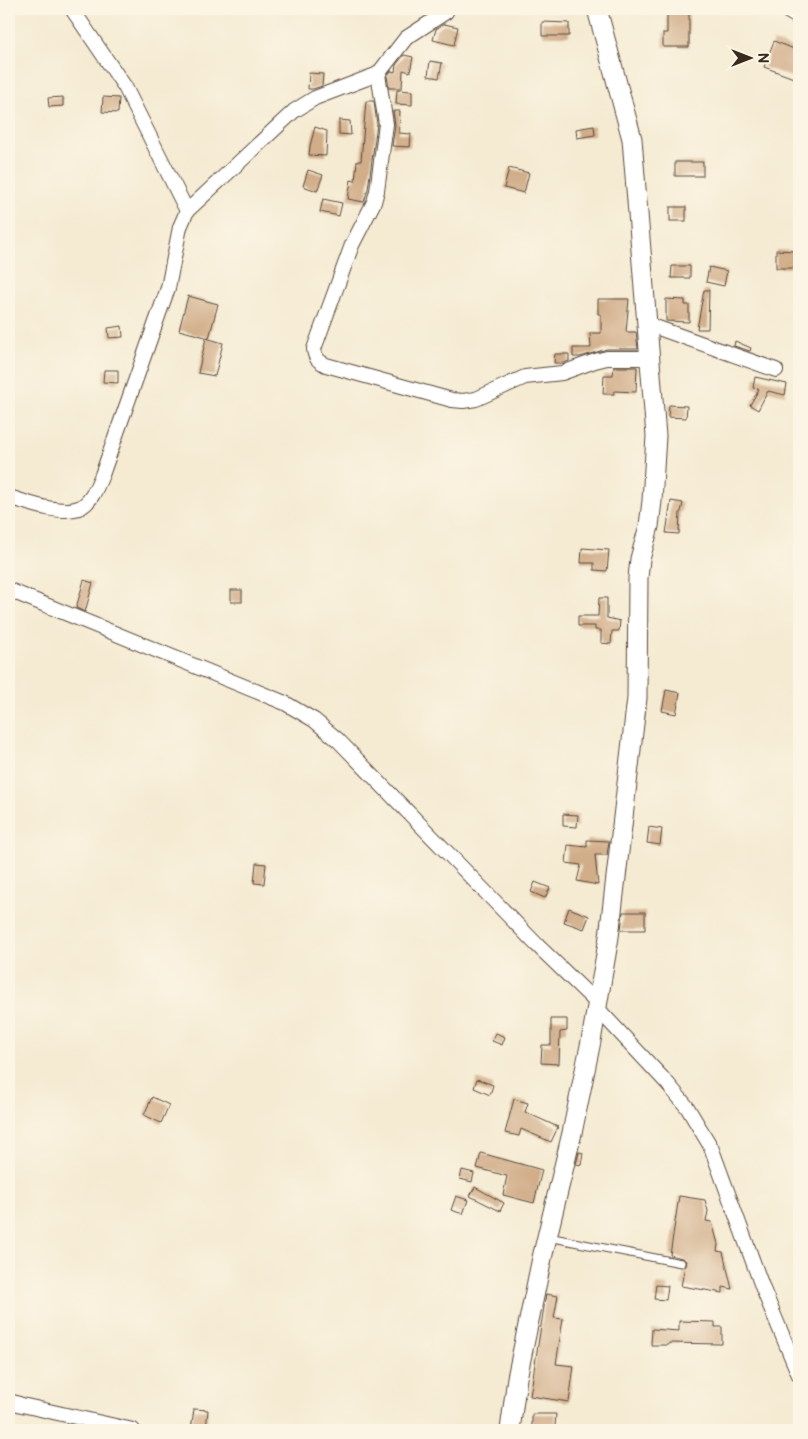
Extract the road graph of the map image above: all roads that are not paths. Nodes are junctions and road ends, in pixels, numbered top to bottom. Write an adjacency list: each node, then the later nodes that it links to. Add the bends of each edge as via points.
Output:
1 (72, 9): 7 (street, via 125,87)
2 (448, 9): 6 (street, via 406,38)
3 (597, 9): 8 (street, via 632,139)
4 (789, 9): 5 (street)
5 (799, 15)
6 (378, 74): 7 (street, via 315,98 294,111); 9 (street, via 386,124 377,191 352,245 314,349 319,362 463,401 476,399 525,377 562,373 614,357)
7 (187, 211): 11 (street, via 180,227 168,288 93,494 82,506 70,510)
8 (647, 324): 9 (street); 10 (street)
9 (650, 358): 13 (street, via 656,436 652,501 638,578 637,698 608,937)
10 (776, 370)
11 (9, 497)
12 (9, 590): 13 (street, via 285,703 314,720 338,740)
13 (596, 1005): 14 (street); 16 (street, via 687,1107 711,1147 763,1289)
14 (548, 1237): 15 (lane); 19 (street, via 517,1378)
15 (681, 1263)
16 (799, 1375)
17 (9, 1401): 18 (street)
18 (133, 1430)
19 (510, 1430)

